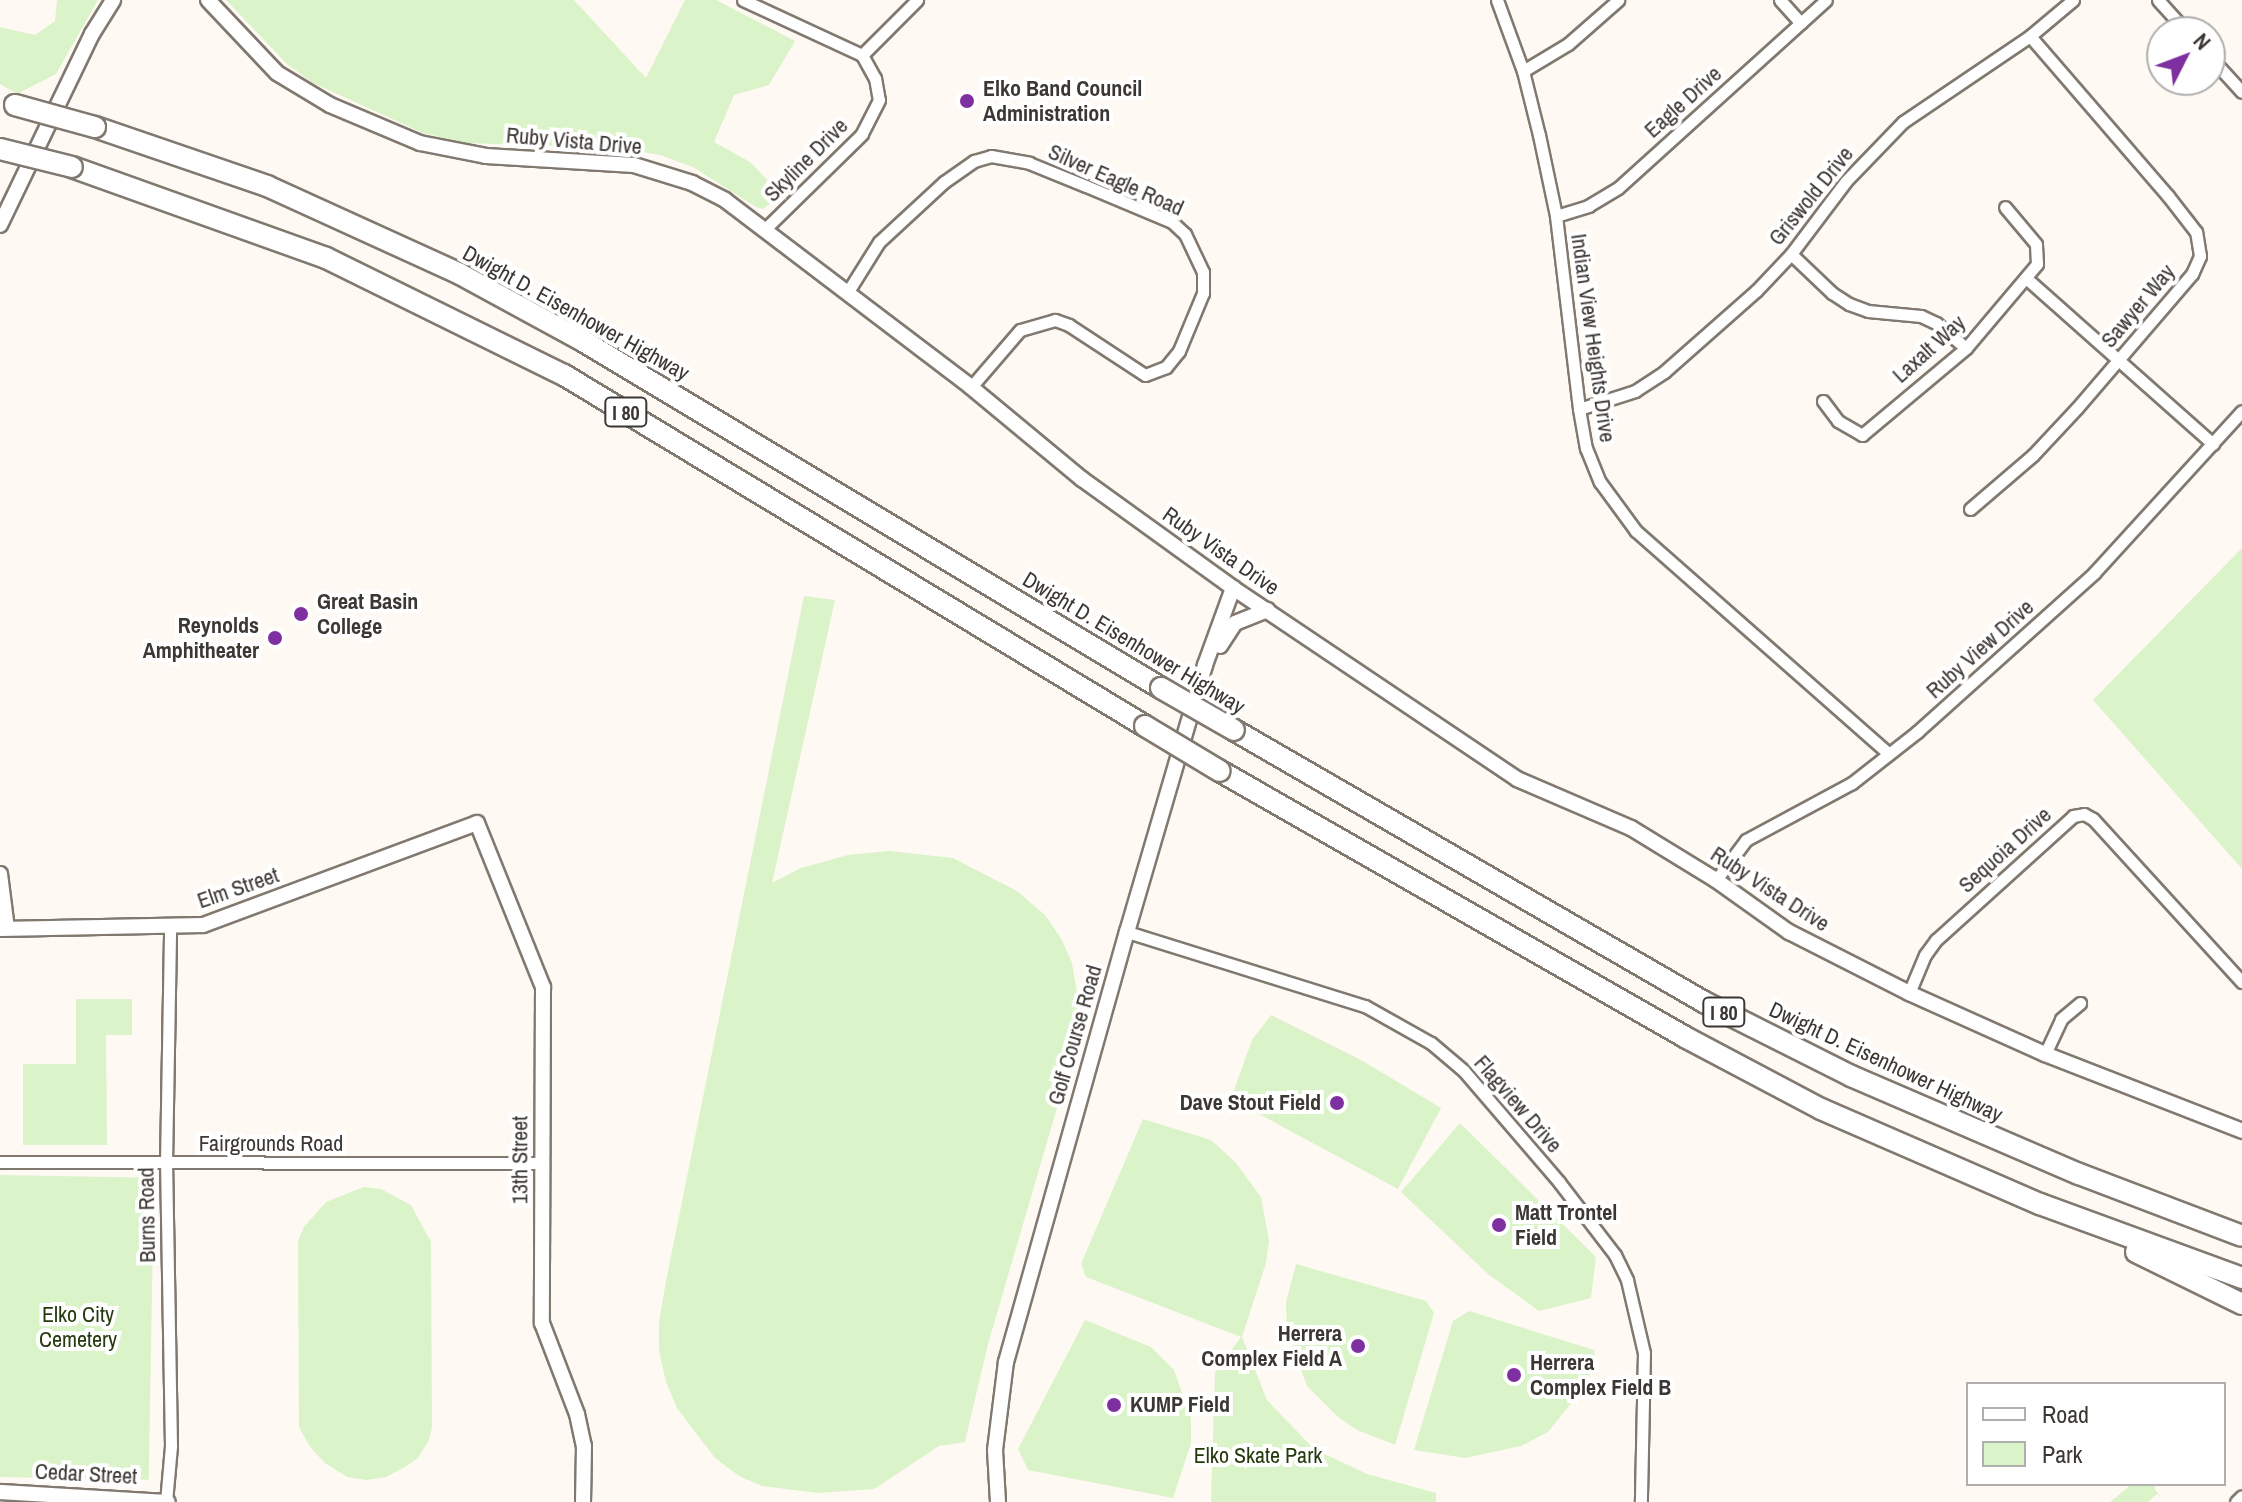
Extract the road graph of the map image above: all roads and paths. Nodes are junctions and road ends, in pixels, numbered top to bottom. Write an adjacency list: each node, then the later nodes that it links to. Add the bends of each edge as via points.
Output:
1 (113, 0): 23 (street)
2 (208, 0): 24 (street, Ruby Vista Drive, via 277,73 330,105 420,143 486,156 610,162 660,171 725,200)
3 (743, 0): 11 (street)
4 (917, 0): 15 (street)
5 (1497, 0): 16 (street, Indian View Heights Drive)
6 (1618, 0): 16 (street, via 1568,44)
7 (1780, 0): 13 (street)
8 (1826, 0): 13 (street, Eagle Drive)
9 (2073, 0): 14 (street, Griswold Drive)
10 (2158, 0): 12 (street)
11 (764, 4): 15 (street)
12 (2172, 16)
13 (1801, 23): 22 (street, Eagle Drive, via 1618,188 1588,206)
14 (2030, 36): 25 (street, Griswold Drive, via 1903,122 1836,192); 29 (street, Sawyer Way, via 2168,196 2200,244 2192,274)
15 (862, 55): 24 (street, Skyline Drive, via 878,91 872,120)
16 (1523, 71): 22 (street, Indian View Heights Drive)
17 (2226, 74): 18 (street)
18 (2242, 92)
19 (8, 103): 55 (highway, Dwight D. Eisenhower Highway / I 80, bridge, via 267,186 460,274 583,341 1161,688 1664,980 1851,1076 2079,1174)
20 (0, 149): 54 (highway, I 80, bridge, via 72,167 326,258 564,375 1220,771 1712,1052 1821,1109)
21 (2005, 207): 26 (street, Laxalt Way, via 2036,244 2037,264)
22 (1556, 216): 32 (street, Indian View Heights Drive)
23 (0, 225)
24 (764, 230): 27 (street, Ruby Vista Drive)
25 (1791, 254): 28 (street, via 1849,304 1921,316); 32 (street, Griswold Drive, via 1652,381)
26 (2026, 278): 28 (street, Laxalt Way); 29 (street)
27 (847, 293): 30 (street, Ruby Vista Drive); 30 (street, Silver Eagle Road, via 879,242 944,182 991,156 1029,163 1172,222 1185,234 1203,272 1203,293 1179,351 1166,367 1145,375 1055,320 1020,330)
28 (1966, 348): 31 (street, Laxalt Way, via 1862,435 1838,421)
29 (2118, 361): 34 (street); 35 (street, Sawyer Way, via 2033,455)
30 (971, 387): 36 (street, Ruby Vista Drive, via 1082,479)
31 (1823, 401)
32 (1579, 409): 39 (street, Indian View Heights Drive, via 1592,465 1624,518)
33 (2242, 411): 34 (street, Ruby View Drive)
34 (2213, 444): 39 (street, Ruby View Drive, via 2094,573)
35 (1970, 509)
36 (1233, 588): 37 (street, Ruby Vista Drive); 38 (street, Golf Course Road)
37 (1267, 610): 38 (street, via 1230,626); 42 (street, Ruby Vista Drive, via 1517,779 1631,828)
38 (1197, 693): 45 (street, Golf Course Road)
39 (1889, 754): 42 (street, Ruby View Drive, via 1852,783 1746,840)
40 (477, 823): 43 (street, Elm Street, via 219,920); 52 (street, 13th Street, via 543,987)
41 (0, 874): 44 (street)
42 (1716, 880): 47 (street, Ruby Vista Drive, via 1789,932)
43 (170, 928): 44 (street, Elm Street); 53 (street, Burns Road)
44 (4, 929)
45 (1127, 932): 63 (street, Golf Course Road, via 1006,1362 995,1450); 64 (street, Flagview Drive, via 1365,1006 1431,1043 1464,1071 1559,1182 1615,1255 1627,1280 1644,1353)
46 (2242, 982): 47 (street, Sequoia Drive, via 2084,814 2073,816 1936,940)
47 (1909, 993): 49 (street, Ruby Vista Drive)
48 (2080, 1003): 49 (street, via 2061,1019)
49 (2045, 1054): 50 (street, Ruby Vista Drive)
50 (2242, 1131)
51 (0, 1162): 53 (street, Fairgrounds Road)
52 (542, 1163): 53 (street, Fairgrounds Road); 62 (street, 13th Street, via 542,1323 577,1414 584,1446)
53 (166, 1164): 61 (street, Burns Road, via 171,1446)
54 (2040, 1204): 56 (highway, I 80); 57 (highway)
55 (2242, 1236)
56 (2242, 1278)
57 (2242, 1304)
58 (0, 1492): 60 (street, Cedar Street)
59 (2242, 1496): 65 (street)
60 (22, 1497): 61 (street, Cedar Street)
61 (167, 1502)
62 (583, 1502)
63 (998, 1502)
64 (1641, 1502)
65 (2236, 1502)

